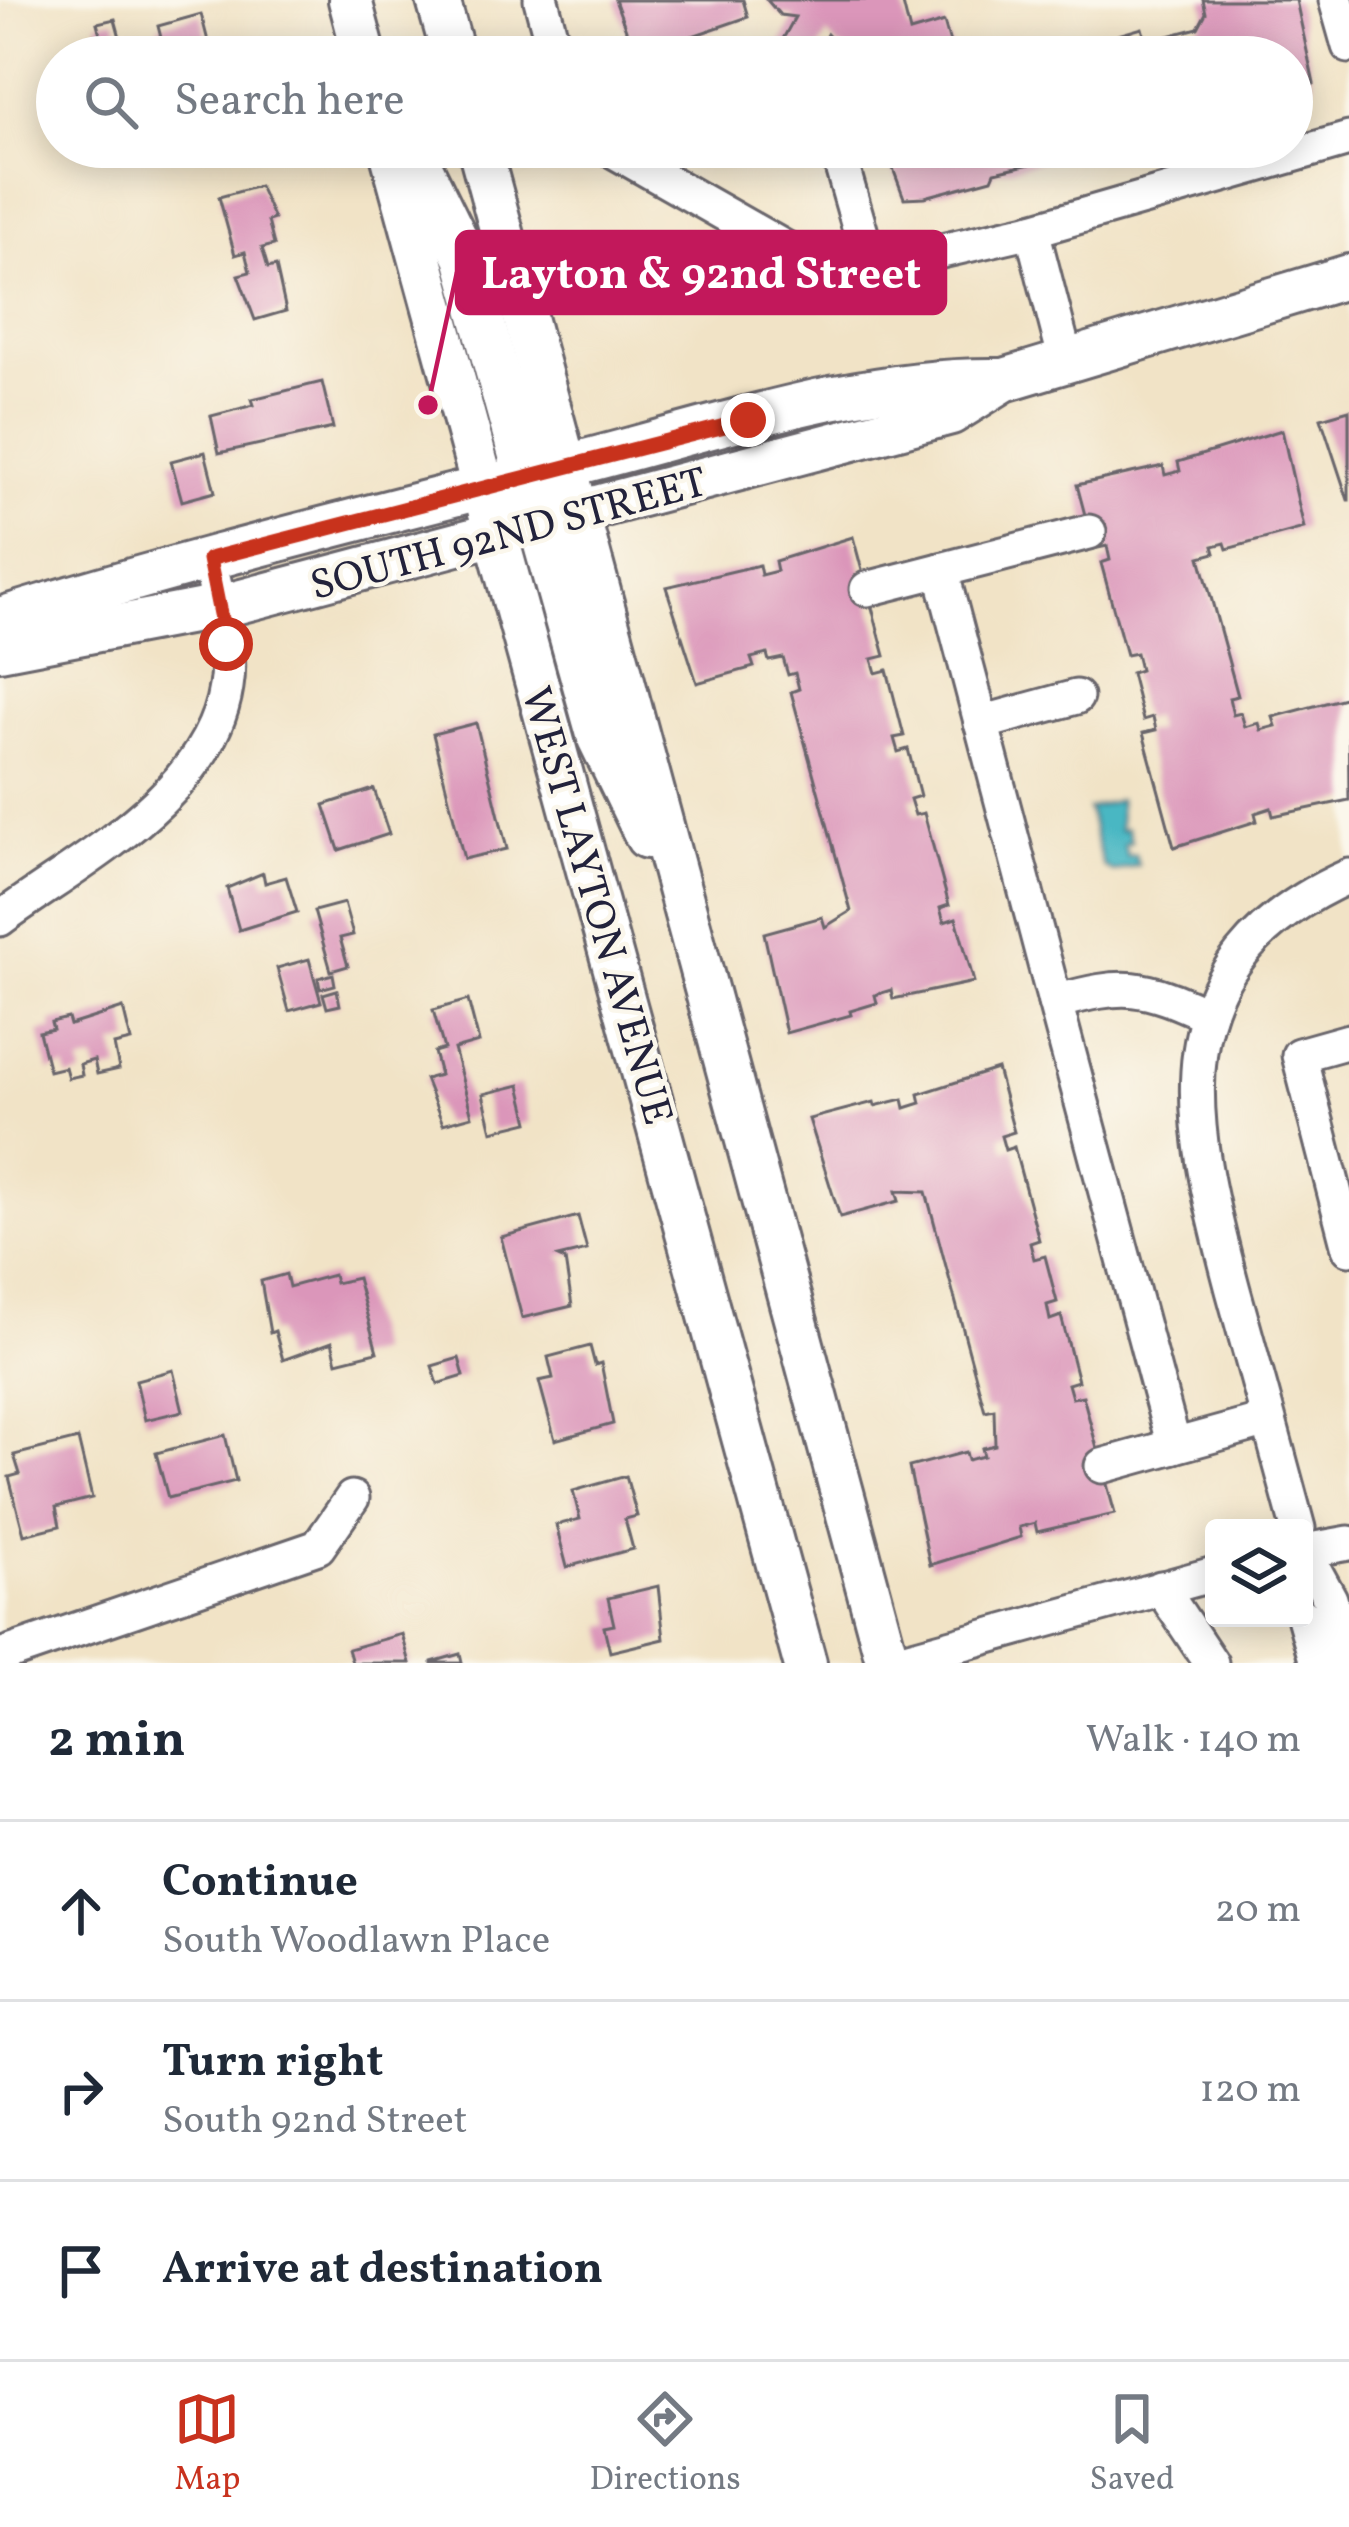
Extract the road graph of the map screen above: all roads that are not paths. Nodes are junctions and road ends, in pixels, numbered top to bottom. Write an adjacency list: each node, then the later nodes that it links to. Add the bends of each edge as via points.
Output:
1 (350, 0): 5 (main road)
2 (438, 0): 6 (main road)
3 (541, 0): 7 (street)
4 (1336, 0): 8 (street)
5 (360, 36)
6 (448, 36)
7 (550, 36)
8 (1349, 46)
9 (1349, 139): 10 (street)
10 (1313, 149)
11 (396, 168): 23 (main road, WEST LAYTON AVENUE)
12 (421, 168): 22 (main road, via 465,257)
13 (483, 168): 22 (main road)
14 (644, 168): 18 (street, via 834,276)
15 (842, 168): 18 (street)
16 (1248, 168): 17 (street)
17 (1032, 230): 18 (street); 20 (street)
18 (871, 268)
19 (1349, 276): 20 (main road, SOUTH 92ND STREET)
20 (1066, 361): 21 (main road, SOUTH 92ND STREET)
21 (1004, 380): 22 (main road, SOUTH 92ND STREET, via 941,379 799,407); 24 (main road, SOUTH 92ND STREET, via 951,413)
22 (546, 472): 23 (main road, SOUTH 92ND STREET); 24 (main road)
23 (484, 488): 24 (main road); 26 (main road, WEST LAYTON AVENUE); 27 (main road, SOUTH 92ND STREET)
24 (561, 520): 26 (main road, SOUTH 92ND STREET); 54 (main road, WEST LAYTON AVENUE, via 693,932)
25 (1090, 532): 28 (street)
26 (498, 537): 30 (main road, SOUTH 92ND STREET); 53 (main road, WEST LAYTON AVENUE)
27 (209, 559): 30 (street); 31 (main road, SOUTH 92ND STREET)
28 (941, 570): 29 (street); 34 (street)
29 (867, 589)
30 (219, 607): 32 (main road, SOUTH 92ND STREET); 36 (street, via 226,688 187,771 152,807)
31 (0, 619)
32 (0, 649)
33 (1076, 697): 34 (street)
34 (981, 723): 37 (street)
35 (1349, 876): 38 (street, via 1266,927)
36 (0, 919)
37 (1055, 1002): 38 (street, via 1146,988); 42 (street)
38 (1208, 1015): 41 (street, via 1193,1096 1200,1166)
39 (1349, 1041): 40 (street, via 1299,1055)
40 (1349, 1248)
41 (1268, 1420): 42 (street); 45 (street)
42 (1174, 1446): 43 (street)
43 (1102, 1466)
44 (352, 1498): 52 (street, via 318,1547)
45 (1296, 1519)
46 (1349, 1543): 47 (street)
47 (1313, 1549)
48 (1313, 1568): 57 (street)
49 (1205, 1576): 50 (street)
50 (1161, 1588): 54 (street); 55 (street)
51 (1307, 1627): 56 (street)
52 (0, 1656)
53 (805, 1663)
54 (889, 1663)
55 (1211, 1663)
56 (1317, 1663)
57 (1348, 1663)

